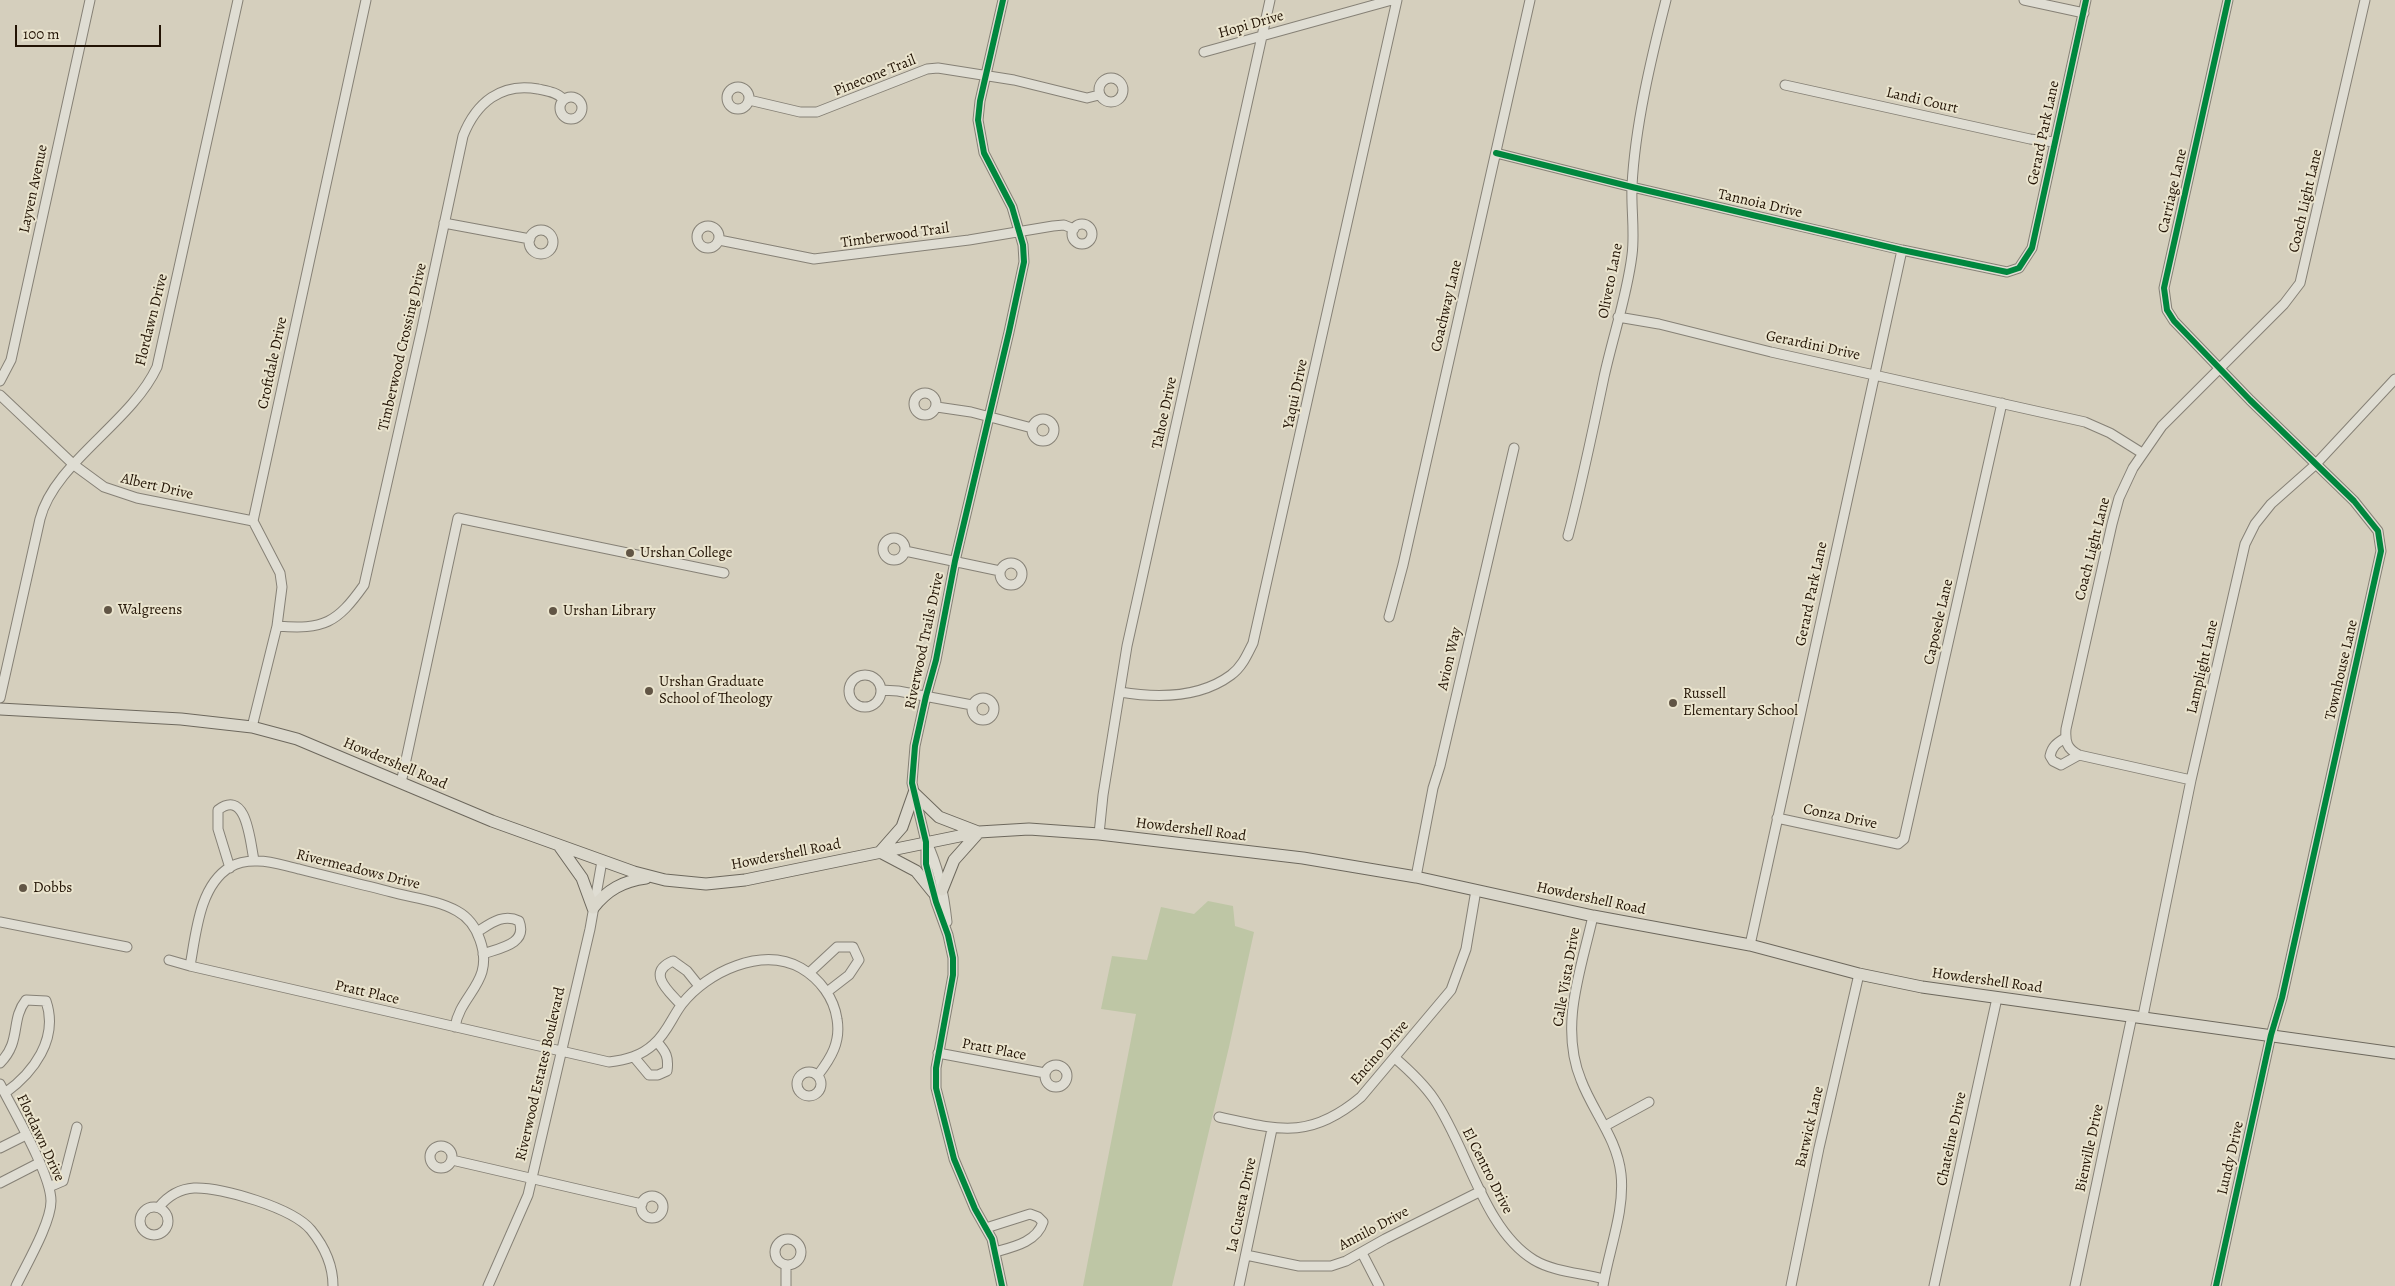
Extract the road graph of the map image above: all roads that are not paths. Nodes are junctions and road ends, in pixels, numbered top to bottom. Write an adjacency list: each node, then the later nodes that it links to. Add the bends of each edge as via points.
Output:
1 (90, 0): 36 (street, Layven Avenue, via 11,360)
2 (238, 0): 44 (street, Flordawn Drive, via 157,367 135,402)
3 (366, 0): 46 (street, Croftdale Drive)
4 (1003, 0): 17 (street, Riverwood Trails Drive)
5 (1270, 0): 15 (street, Tahoe Drive)
6 (1392, 0): 15 (street, Hopi Drive)
7 (1397, 0): 55 (street, Yaqui Drive, via 1253,643 1245,660 1232,674 1212,686 1163,696)
8 (1530, 0): 23 (street, Coachway Lane)
9 (1666, 0): 24 (street, Oliveto Lane, via 1651,60)
10 (2024, 0): 14 (street)
11 (2086, 0): 14 (street, Gerard Park Lane)
12 (2228, 0): 33 (street, Carriage Lane, via 2170,256 2164,299 2166,310 2174,321)
13 (2365, 0): 33 (street, Coach Light Lane, via 2300,283 2284,304)
14 (2084, 13): 22 (street, Gerard Park Lane)
15 (1262, 36): 16 (street, Hopi Drive); 55 (street, Tahoe Drive, via 1127,646)
16 (1204, 52)
17 (985, 76): 19 (street, Pinecone Trail, via 1088,98); 21 (street, Pinecone Trail, via 954,69 927,69 816,112 800,112); 27 (street, Riverwood Trails Drive, via 978,120 979,136)
18 (1784, 85): 22 (street, Landi Court)
19 (1099, 95)
20 (563, 99): 25 (street, Timberwood Crossing Drive, via 560,95 527,87 496,95 480,105 470,118 463,136)
21 (749, 100)
22 (2054, 142): 31 (street, Gerard Park Lane, via 2032,248)
23 (1496, 153): 24 (street, Tannoia Drive); 52 (street, Coachway Lane)
24 (1632, 187): 30 (street, Tannoia Drive); 32 (street, Oliveto Lane, via 1632,255)
25 (444, 223): 28 (street); 53 (street, Timberwood Crossing Drive, via 364,585 339,616 320,625)
26 (1074, 228): 27 (street, Timberwood Trail, via 1064,225)
27 (1020, 232): 29 (street, Timberwood Trail, via 814,259); 40 (street, Riverwood Trails Drive, via 1024,262)
28 (530, 239)
29 (719, 240)
30 (1902, 250): 31 (street, Tannoia Drive, via 1987,269 2007,272); 34 (street, Gerard Park Lane)
31 (2019, 268)
32 (1618, 317): 34 (street, Gerardini Drive); 47 (street, Oliveto Lane)
33 (2220, 368): 43 (street, Coach Light Lane, via 2173,415); 45 (street, Townhouse Lane)
34 (1874, 374): 38 (street, Gerardini Drive); 66 (street, Gerard Park Lane)
35 (2395, 379): 45 (street, Lamplight Lane)
36 (0, 380)
37 (0, 395): 44 (street, Albert Drive)
38 (2002, 403): 43 (street, Gerardini Drive, via 2085,422); 70 (street, Caposele Lane, via 1904,839)
39 (936, 407): 40 (street)
40 (989, 418): 41 (street); 49 (street, Riverwood Trails Drive)
41 (1032, 428)
42 (1514, 448): 77 (street, Avion Way, via 1442,758 1432,788)
43 (2142, 453): 61 (street, Coach Light Lane, via 2116,507)
44 (74, 465): 46 (street, Albert Drive, via 118,493); 57 (street, Flordawn Drive, via 49,496 41,514)
45 (2315, 465): 63 (street, Lamplight Lane, via 2271,504 2248,539); 97 (street, Townhouse Lane, via 2354,502 2378,531 2381,551 2282,998)
46 (253, 521): 53 (street, via 280,573 282,587)
47 (1568, 536)
48 (905, 551): 49 (street)
49 (955, 561): 50 (street); 56 (street, Riverwood Trails Drive)
50 (1000, 571)
51 (724, 573): 64 (street, via 458,518)
52 (1389, 617)
53 (277, 626): 60 (street)
54 (882, 690): 56 (street)
55 (1120, 692): 68 (street, Tahoe Drive)
56 (926, 696): 58 (street); 65 (street, Riverwood Trails Drive, via 915,746)
57 (0, 698)
58 (972, 705)
59 (0, 709): 60 (main road, Howdershell Road, via 181,719)
60 (252, 727): 64 (main road, Howdershell Road, via 297,739)
61 (2065, 738): 62 (street, via 2071,751); 62 (street, via 2052,750 2050,756 2053,761 2061,765)
62 (2079, 755): 63 (street)
63 (2191, 780): 95 (street, Lamplight Lane)
64 (400, 783): 71 (main road, Howdershell Road)
65 (914, 794): 67 (main road, via 939,817); 69 (street, Riverwood Trails Drive); 72 (main road, via 902,827)
66 (1777, 818): 70 (street, Conza Drive); 84 (street, Gerard Park Lane)
67 (979, 832): 68 (main road, Howdershell Road, via 1029,829); 69 (main road, Howdershell Road); 79 (main road, via 954,860)
68 (1099, 834): 77 (main road, Howdershell Road, via 1303,858)
69 (926, 842): 72 (main road, Howdershell Road); 79 (street, Riverwood Trails Drive, via 936,861)
70 (1898, 844)
71 (560, 847): 74 (main road, Howdershell Road); 80 (main road, via 582,878)
72 (880, 852): 76 (main road, Howdershell Road, via 782,874 706,884); 79 (main road, via 916,871)
73 (254, 860): 75 (street, Rivermeadows Drive, via 240,862); 75 (street, via 243,814 238,806 224,805 218,810 217,820); 83 (street, Rivermeadows Drive, via 428,901 457,911)
74 (602, 861): 76 (main road, Howdershell Road); 80 (street, Riverwood Estates Boulevard)
75 (230, 868): 88 (street, Rivermeadows Drive, via 220,874 208,892)
76 (652, 877): 80 (main road, via 618,886)
77 (1416, 877): 78 (main road, Howdershell Road)
78 (1476, 890): 81 (main road, Howdershell Road); 103 (street, Encino Drive, via 1466,949 1451,990)
79 (938, 891): 100 (street, Riverwood Trails Drive, via 953,975)
80 (593, 908): 99 (street, Riverwood Estates Boulevard)
81 (1593, 916): 84 (main road, Howdershell Road); 111 (street, Calle Vista Drive, via 1574,999 1571,1039 1580,1080)
82 (0, 922): 85 (street)
83 (477, 932): 86 (street, Rivermeadows Drive); 86 (street, via 505,918 518,921 522,928 522,935 517,941)
84 (1750, 945): 90 (main road, Howdershell Road)
85 (126, 947)
86 (483, 954): 96 (street, Rivermeadows Drive, via 476,988 459,1012)
87 (169, 960): 88 (street, Pratt Place)
88 (190, 966): 96 (street, Pratt Place)
89 (809, 973): 91 (street, via 786,963 763,961 726,970); 92 (street); 92 (street, via 837,947 853,947 858,954 857,966)
90 (1859, 974): 93 (main road, Howdershell Road); 137 (street, Barwick Lane)
91 (699, 986): 94 (street); 94 (street, via 679,964 672,962 660,970 663,986)
92 (827, 992): 106 (street, via 834,1007 838,1031 834,1053)
93 (1997, 998): 95 (main road, Howdershell Road); 138 (street, Chateline Drive)
94 (681, 1005): 98 (street)
95 (2138, 1016): 97 (main road, Howdershell Road); 139 (street, Bienville Drive)
96 (454, 1026): 99 (street, Pratt Place)
97 (2271, 1035): 101 (main road, Howdershell Road); 140 (street, Lundy Drive)
98 (657, 1042): 102 (street); 102 (street, via 666,1052 667,1071 658,1076 648,1075)
99 (560, 1051): 102 (street, Pratt Place, via 609,1062); 118 (street, Riverwood Estates Boulevard)
100 (938, 1053): 105 (street, Pratt Place); 124 (street, via 936,1088 946,1134 961,1178)
101 (2395, 1053)
102 (634, 1057)
103 (1395, 1058): 113 (street, Encino Drive, via 1361,1097 1344,1111 1301,1128); 121 (street, El Centro Drive, via 1435,1100)
104 (0, 1063): 108 (street, via 11,1050 19,1008 26,1000 46,1001 48,1033 39,1060 20,1082)
105 (1045, 1073)
106 (818, 1075)
107 (0, 1084): 108 (street, Flordawn Drive)
108 (5, 1093): 114 (street, Flordawn Drive)
109 (1649, 1102): 111 (street)
110 (1219, 1117): 113 (street, Encino Drive)
111 (1605, 1126): 129 (street, Calle Vista Drive, via 1619,1162 1621,1201)
112 (77, 1128): 120 (street, via 62,1181)
113 (1272, 1129): 127 (street, La Cuesta Drive)
114 (26, 1135): 115 (street); 117 (street, Flordawn Drive)
115 (0, 1148)
116 (452, 1160): 118 (street)
117 (40, 1163): 119 (street); 120 (street, Flordawn Drive)
118 (531, 1178): 122 (street); 132 (street, Riverwood Estates Boulevard, via 524,1207)
119 (0, 1183)
120 (49, 1187): 130 (street, Flordawn Drive, via 51,1200 47,1221)
121 (1481, 1190): 126 (street, Annilo Drive); 129 (street, El Centro Drive, via 1495,1220 1524,1253 1536,1261)
122 (642, 1204)
123 (159, 1207): 131 (street, via 168,1196 195,1188 275,1206 311,1230 325,1252)
124 (986, 1228): 125 (street); 125 (street, via 1030,1214 1043,1222 1038,1234)
125 (995, 1252): 134 (street)
126 (1362, 1253): 127 (street, Annilo Drive, via 1346,1262 1316,1267); 136 (street)
127 (1246, 1255): 135 (street, La Cuesta Drive)
128 (786, 1265): 133 (street)
129 (1603, 1282)
130 (16, 1286)
131 (333, 1286)
132 (488, 1286)
133 (786, 1286)
134 (1002, 1286)
135 (1239, 1286)
136 (1379, 1286)
137 (1791, 1286)
138 (1934, 1286)
139 (2075, 1286)
140 (2216, 1286)

